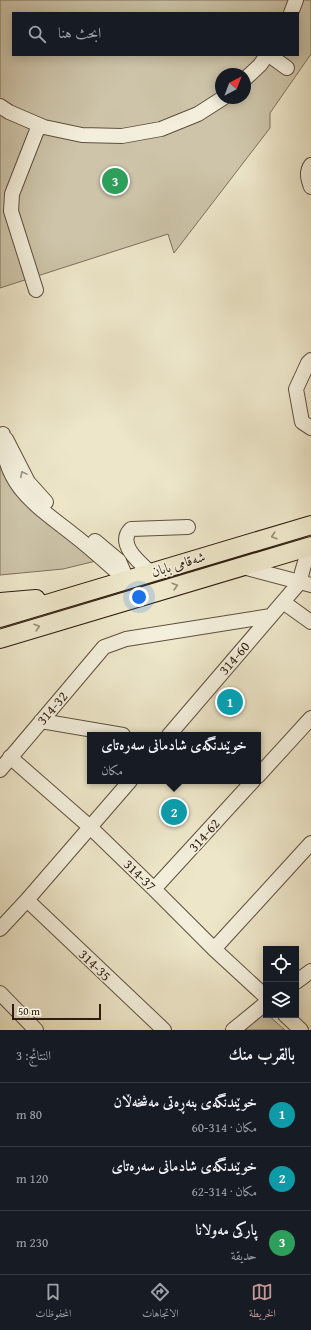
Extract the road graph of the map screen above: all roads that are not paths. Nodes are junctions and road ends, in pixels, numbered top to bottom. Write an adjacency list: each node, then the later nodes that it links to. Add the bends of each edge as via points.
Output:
1 (296, 0): 2 (street)
2 (291, 12)
3 (267, 56): 6 (street)
4 (269, 56): 5 (street)
5 (287, 68)
6 (251, 73)
7 (215, 103): 9 (street, via 198,114 161,128 122,136 82,135)
8 (0, 106): 9 (street)
9 (39, 124): 12 (street, via 11,202 11,211)
10 (311, 165): 11 (street, via 308,178)
11 (311, 187)
12 (36, 290)
13 (311, 360): 14 (street, via 296,389 302,422)
14 (311, 428)
15 (311, 525): 20 (main road, شەقامی بابان, one-way to 20)
16 (188, 527): 20 (street, via 131,529 127,532 126,542 130,552)
17 (311, 546): 19 (main road)
18 (311, 549): 22 (street, via 302,569)
19 (243, 567): 22 (street); 24 (main road, one-way to 19)
20 (149, 574): 21 (main road, شەقامی بابان); 24 (main road)
21 (126, 580): 21 (street, one-way to 21, via 116,557 47,504 33,490 3,434 8,468 24,494); 23 (main road, شەقامی بابان); 25 (main road)
22 (306, 583): 27 (street, 314-60)
23 (96, 589): 26 (main road); 29 (main road, شەقامی بابان)
24 (152, 593): 25 (main road)
25 (132, 599): 31 (main road, one-way to 25)
26 (0, 602)
27 (283, 602): 28 (street, 314-60); 30 (street)
28 (271, 616): 33 (street, 314-32, via 126,639 104,647); 35 (street, 314-60)
29 (0, 618)
30 (311, 622)
31 (0, 638)
32 (311, 718): 38 (street)
33 (41, 721): 34 (street); 36 (street, 314-32)
34 (105, 732)
35 (172, 732)
36 (10, 757): 37 (street, 314-32); 41 (street, 314-37)
37 (0, 770)
38 (261, 773)
39 (127, 784): 41 (street)
40 (250, 784): 43 (street, 314-62)
41 (90, 827): 43 (street, 314-37); 44 (street)
42 (311, 843): 46 (street)
43 (154, 889): 46 (street, 314-37)
44 (27, 900): 45 (street); 54 (street, 314-35)
45 (0, 929)
46 (214, 949): 50 (street, 314-37)
47 (311, 971): 48 (street)
48 (299, 980)
49 (0, 994): 53 (street)
50 (263, 994)
51 (263, 1005): 55 (street)
52 (288, 1018): 56 (street)
53 (36, 1030)
54 (164, 1030)
55 (233, 1030)
56 (301, 1030)

